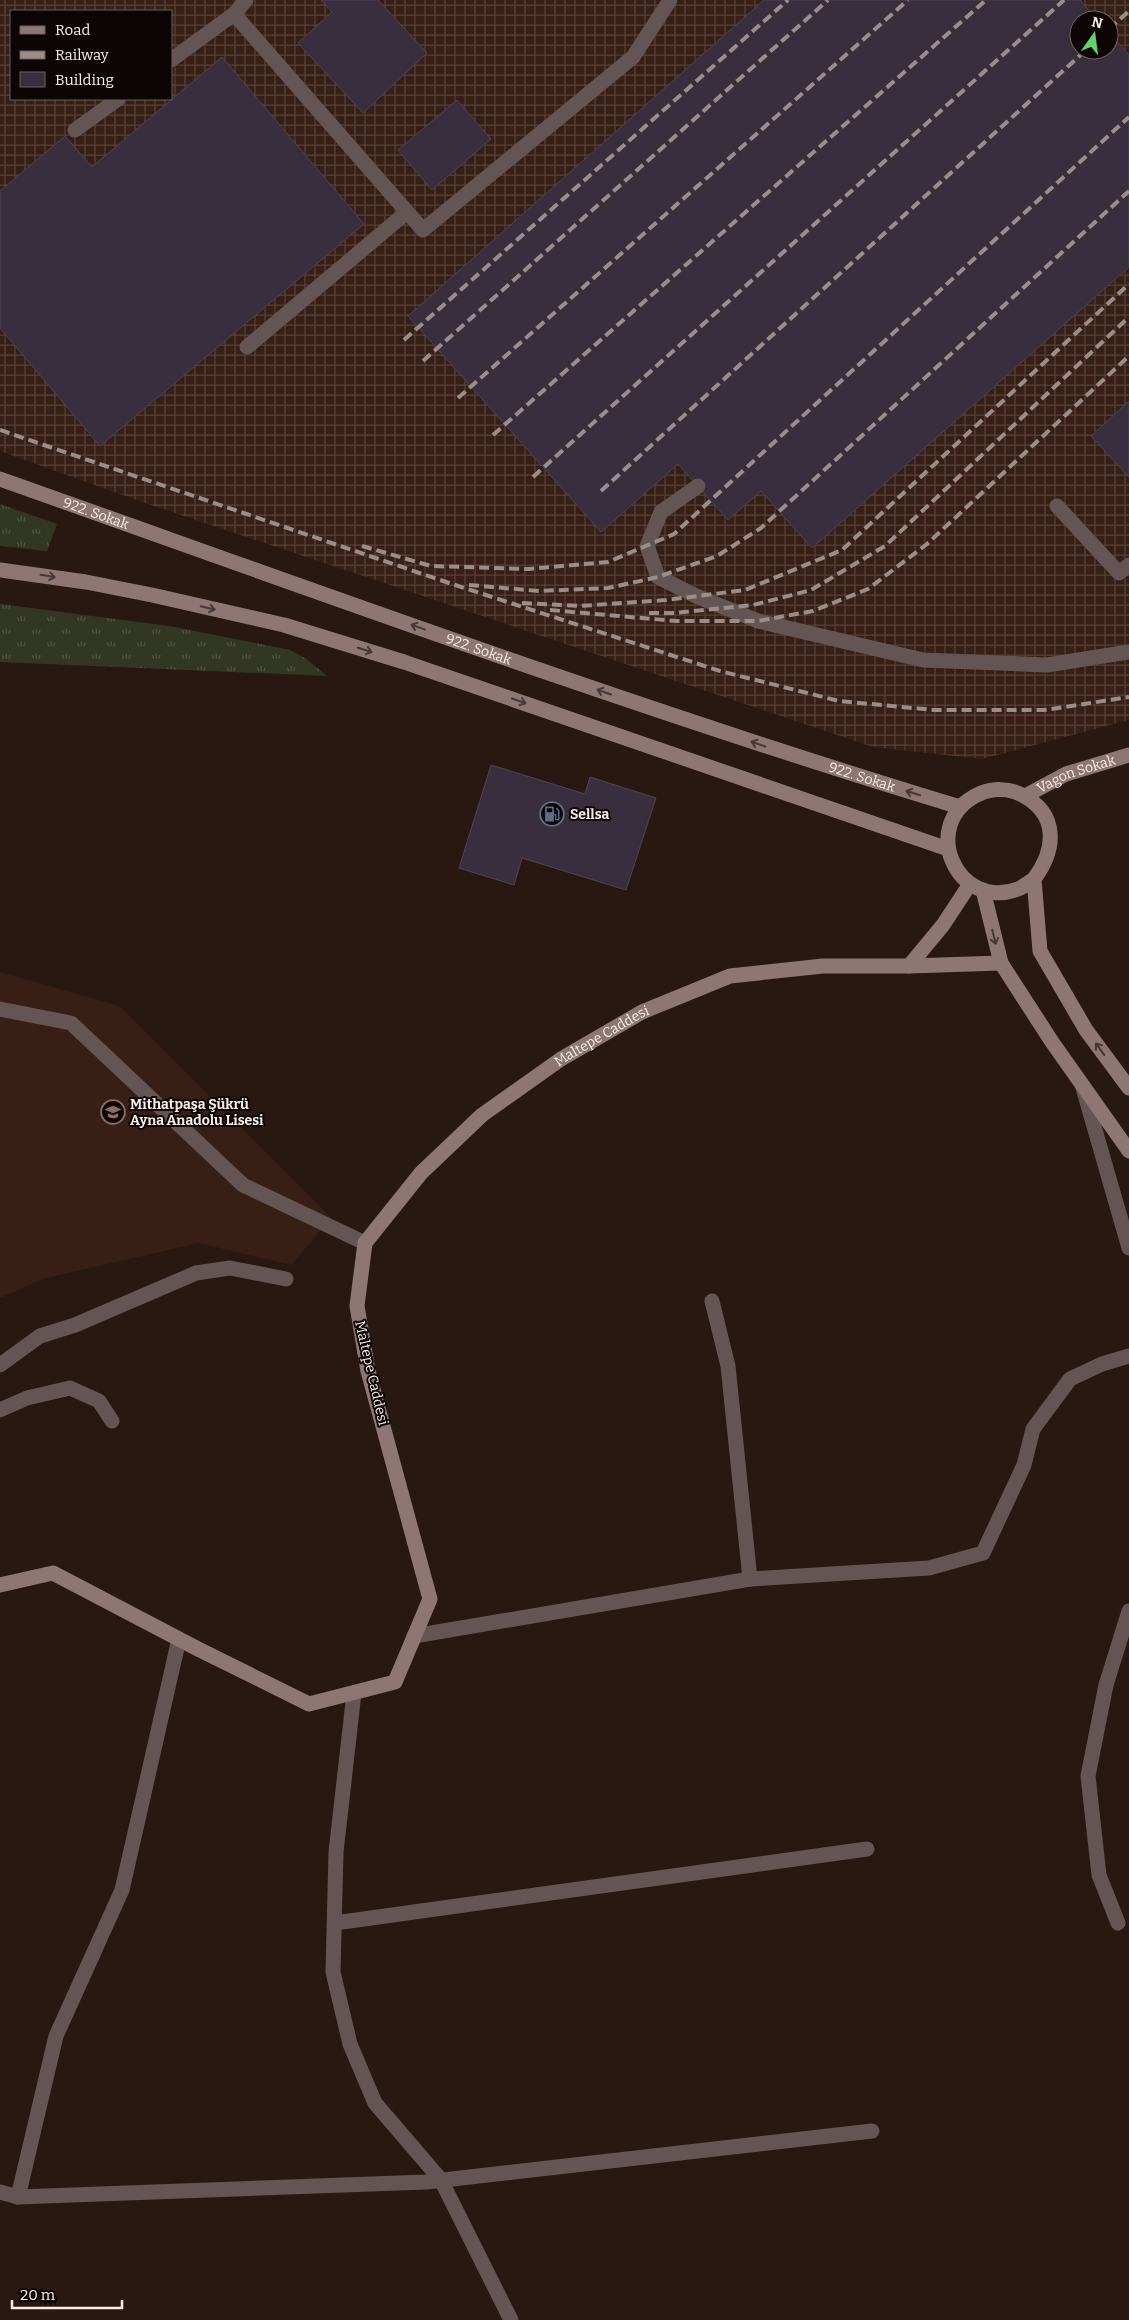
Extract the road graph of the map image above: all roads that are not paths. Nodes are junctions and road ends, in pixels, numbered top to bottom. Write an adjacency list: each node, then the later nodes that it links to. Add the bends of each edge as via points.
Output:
1 (246, 0): 3 (street)
2 (670, 0): 7 (street, via 633,58 423,230)
3 (234, 14): 4 (street); 7 (street)
4 (172, 59)
5 (117, 100): 6 (street)
6 (75, 130)
7 (407, 212): 8 (street)
8 (247, 347)
9 (0, 479): 17 (main road, 922. Sokak, one-way to 9, via 810,762 551,674)
10 (698, 486): 14 (street, via 662,512 647,546 658,577 758,621 923,660 1047,666)
11 (1057, 506): 12 (street, via 1119,573)
12 (1129, 565)
13 (0, 570): 18 (main road, one-way to 18, via 152,595 284,625 404,662)
14 (1129, 652)
15 (1129, 755): 16 (main road, Vagon Sokak, via 1066,774)
16 (1024, 796): 17 (main road, via 1000,789 985,791); 19 (main road, via 1043,814 1050,830 1051,848 1045,865)
17 (960, 807): 18 (main road, via 952,820)
18 (948, 849): 20 (main road, via 960,874)
19 (1034, 879): 20 (main road, via 1019,889 1002,893); 25 (main road, one-way to 19, via 1086,1030 1040,951)
20 (976, 887): 21 (main road, one-way to 21); 22 (main road)
21 (1001, 963): 22 (main road, Maltepe Caddesi); 24 (main road)
22 (909, 966): 27 (main road, Maltepe Caddesi, via 823,966 730,976 642,1012 561,1059 482,1114 421,1173)
23 (0, 1009): 27 (street, via 71,1023 243,1185)
24 (1082, 1084): 26 (main road); 28 (street)
25 (1129, 1088)
26 (1129, 1150)
27 (365, 1243): 38 (main road, Maltepe Caddesi, via 357,1306 368,1371 430,1599)
28 (1129, 1248)
29 (286, 1279): 32 (street, via 230,1268 196,1273 75,1325 40,1336)
30 (712, 1301): 35 (street, via 728,1366)
31 (1129, 1356): 35 (street, via 1070,1379 1034,1429 1024,1465 983,1553 930,1568)
32 (0, 1364)
33 (0, 1410): 34 (street, via 27,1398 70,1388 99,1400)
34 (112, 1421)
35 (750, 1579): 38 (street)
36 (0, 1585): 39 (main road, Maltepe Caddesi, via 53,1573)
37 (1129, 1611): 43 (street, via 1106,1685 1088,1776 1099,1875)
38 (414, 1636): 40 (main road, Maltepe Caddesi, via 396,1682)
39 (180, 1639): 40 (main road, Maltepe Caddesi, via 309,1704); 47 (street, via 122,1890 56,2036)
40 (354, 1693): 42 (street, via 336,1852)
41 (867, 1849): 42 (street)
42 (334, 1923): 45 (street, via 333,1972 350,2044 375,2103)
43 (1118, 1923)
44 (872, 2131): 45 (street)
45 (441, 2180): 47 (street); 48 (street)
46 (0, 2192): 47 (street)
47 (18, 2197)
48 (511, 2320)

